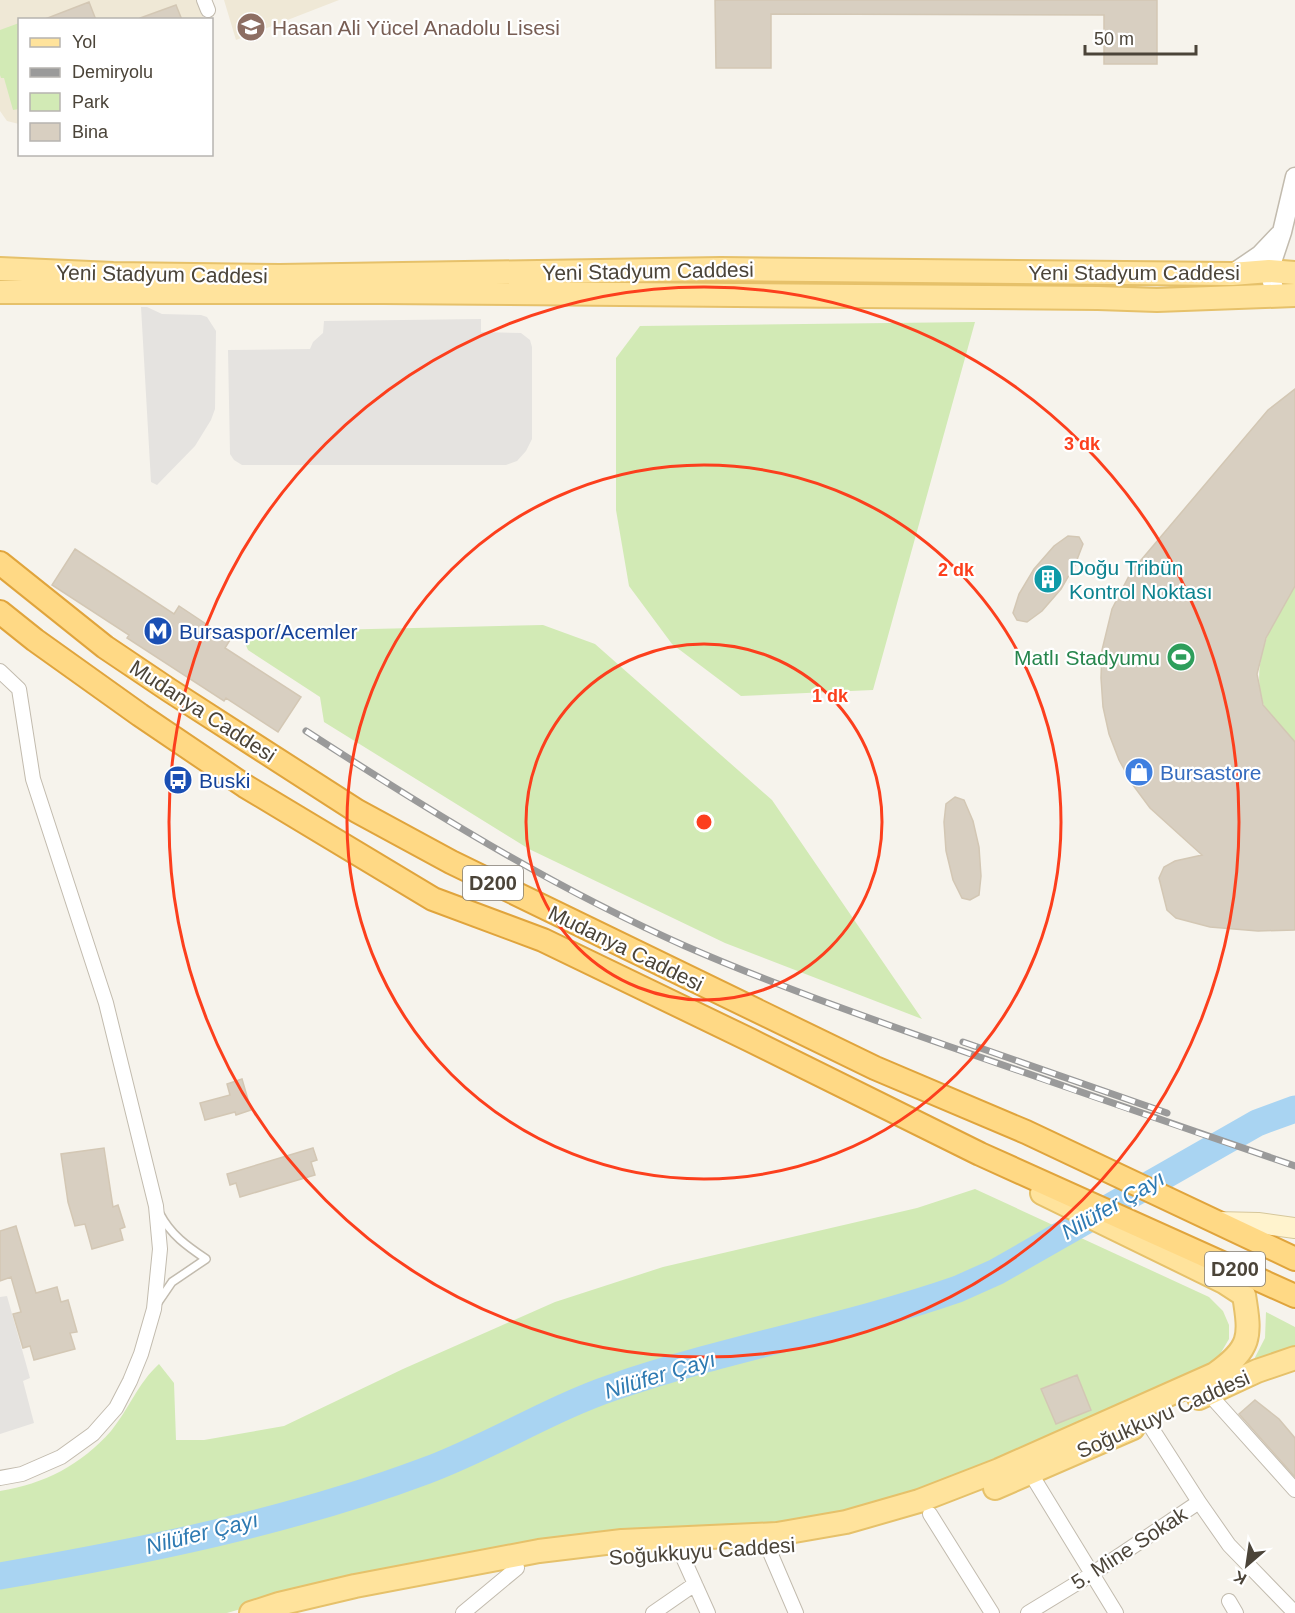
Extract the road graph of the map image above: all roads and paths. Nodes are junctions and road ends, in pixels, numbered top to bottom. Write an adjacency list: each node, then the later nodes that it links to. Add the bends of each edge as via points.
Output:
1 (1295, 177): 2 (street)
2 (1291, 198): 3 (street); 5 (street)
3 (1282, 232): 5 (street); 6 (street, via 1260,255)
4 (0, 269): 6 (main road, Yeni Stadyum Caddesi, via 280,276 721,270)
5 (1282, 273): 6 (main road, Yeni Stadyum Caddesi); 8 (street)
6 (1232, 274)
7 (0, 292): 8 (main road, Yeni Stadyum Caddesi, via 1157,300)
8 (1286, 296)
9 (0, 563): 14 (highway, Mudanya Caddesi / D200, via 105,647 367,817 456,865 874,1068 1026,1132)
10 (0, 612): 12 (highway, Mudanya Caddesi / D200, via 245,786 433,899 543,940 750,1040)
11 (0, 671): 13 (street, via 19,689 33,779 106,1003)
12 (979, 1158): 16 (highway, Mudanya Caddesi / D200); 34 (main road, Soğukkuyu Caddesi, via 1244,1295 1249,1324 1239,1354 1215,1374 999,1470 919,1501 846,1522 777,1534 622,1541 539,1551 354,1586)
13 (156, 1206): 19 (street, via 160,1249); 19 (lane, via 167,1228 206,1259 172,1282)
14 (1210, 1219): 15 (main road); 17 (highway, Mudanya Caddesi / D200)
15 (1295, 1228)
16 (1173, 1246): 18 (highway, D200); 20 (highway)
17 (1295, 1258)
18 (1295, 1296)
19 (154, 1309): 25 (street, via 130,1381 116,1407 93,1434 62,1457 22,1474)
20 (1295, 1309)
21 (1292, 1364): 22 (main road, Soğukkuyu Caddesi, via 1257,1371)
22 (1209, 1394): 23 (main road, Soğukkuyu Caddesi); 26 (street)
23 (1147, 1421): 24 (main road, Soğukkuyu Caddesi); 27 (street)
24 (1031, 1474): 28 (main road, Soğukkuyu Caddesi); 32 (street)
25 (0, 1478)
26 (1295, 1490)
27 (1199, 1502): 32 (street, 5. Mine Sokak); 43 (street, via 1229,1545)
28 (930, 1514): 29 (main road, Soğukkuyu Caddesi, via 851,1537); 40 (street)
29 (769, 1550): 30 (main road, Soğukkuyu Caddesi); 39 (street)
30 (681, 1553): 31 (main road, Soğukkuyu Caddesi); 33 (street)
31 (517, 1568): 35 (main road, Soğukkuyu Caddesi); 36 (street)
32 (1092, 1574): 41 (street, 5. Mine Sokak); 42 (street)
33 (695, 1584): 37 (street); 38 (street)
34 (251, 1613)
35 (295, 1613)
36 (462, 1613)
37 (653, 1613)
38 (708, 1613)
39 (796, 1613)
40 (992, 1613)
41 (1028, 1613)
42 (1116, 1613)
43 (1295, 1613)

